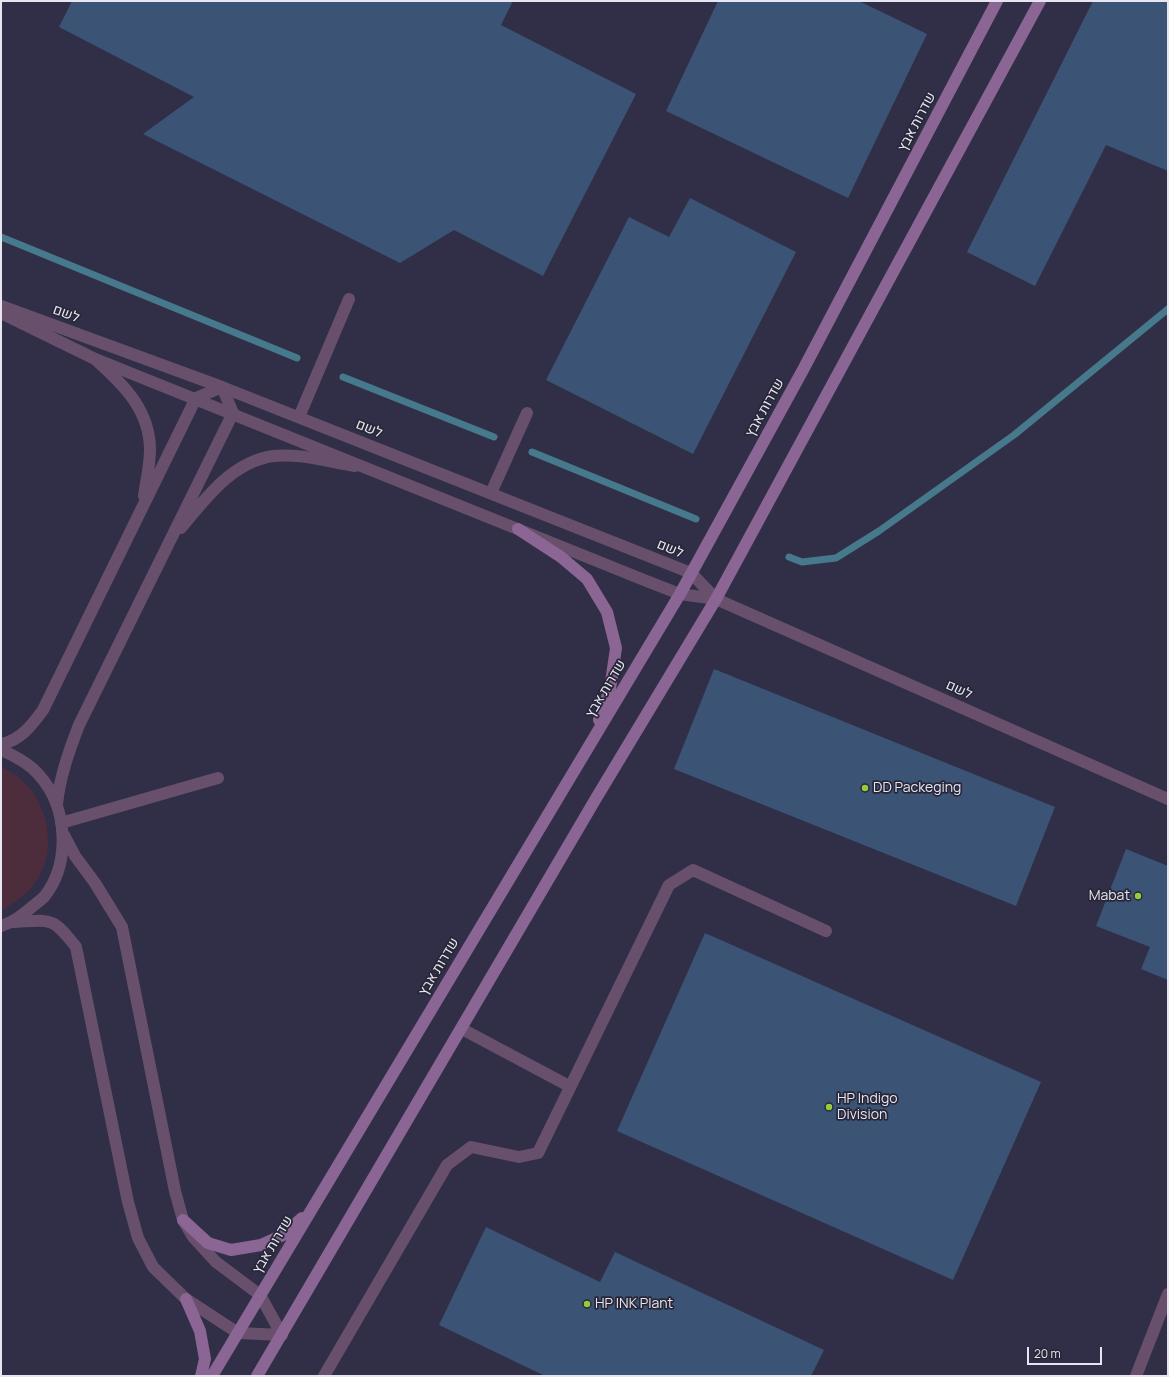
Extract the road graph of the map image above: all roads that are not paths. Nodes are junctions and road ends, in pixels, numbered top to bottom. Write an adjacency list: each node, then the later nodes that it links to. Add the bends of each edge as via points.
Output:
1 (997, 1): 17 (street, שדרות אבץ, via 804,368)
2 (1040, 1): 19 (street)
3 (349, 298): 11 (street)
4 (1, 306): 7 (street, לשם)
5 (1, 313): 6 (street, לשם)
6 (93, 358): 8 (street, לשם); 14 (street, via 122,382 137,402 146,424 150,449)
7 (222, 387): 8 (street); 9 (street); 11 (street, לשם)
8 (196, 398): 9 (street, לשם); 14 (street)
9 (233, 413): 12 (street, לשם); 16 (street)
10 (527, 413): 13 (street)
11 (299, 417): 13 (street, לשם)
12 (373, 469): 15 (street, לשם); 16 (street, via 301,457 273,456 252,462 216,487)
13 (491, 493): 17 (street, לשם)
14 (143, 506): 20 (street, via 43,710 31,726 12,742)
15 (518, 529): 18 (street, לשם); 21 (street, via 561,557 587,579 607,612 616,648 610,689)
16 (170, 540): 25 (street, via 79,725 59,783)
17 (691, 573): 18 (street, שדרות אבץ); 19 (street, לשם)
18 (680, 594): 19 (street, לשם); 21 (street, שדרות אבץ)
19 (716, 599): 24 (street, לשם); 31 (street)
20 (1, 744)
21 (591, 744): 33 (street, שדרות אבץ)
22 (1, 750): 25 (street, via 20,758 40,775)
23 (218, 778): 26 (street)
24 (1168, 799)
25 (57, 804): 26 (street)
26 (61, 823): 27 (street)
27 (64, 836): 28 (street, via 59,868 44,897); 34 (street, via 122,927)
28 (13, 922): 29 (street); 37 (street, via 47,920 61,927 76,947 128,1202 138,1238 153,1267)
29 (1, 926)
30 (826, 931): 32 (street, via 694,870 669,885)
31 (462, 1029): 32 (street); 39 (street)
32 (569, 1086): 43 (street, via 538,1153 519,1157 472,1146 447,1165)
33 (310, 1211): 34 (street, via 283,1235 261,1245 231,1250 208,1243); 36 (street, שדרות אבץ)
34 (183, 1220): 36 (street, via 193,1238 216,1262)
35 (1168, 1294): 44 (street)
36 (260, 1295): 38 (street, שדרות אבץ); 39 (street)
37 (186, 1299): 38 (street); 40 (street, via 201,1338 205,1359)
38 (238, 1333): 39 (street); 41 (street, שדרות אבץ)
39 (282, 1335): 42 (street)
40 (201, 1376)
41 (212, 1376)
42 (258, 1376)
43 (324, 1376)
44 (1136, 1376)

